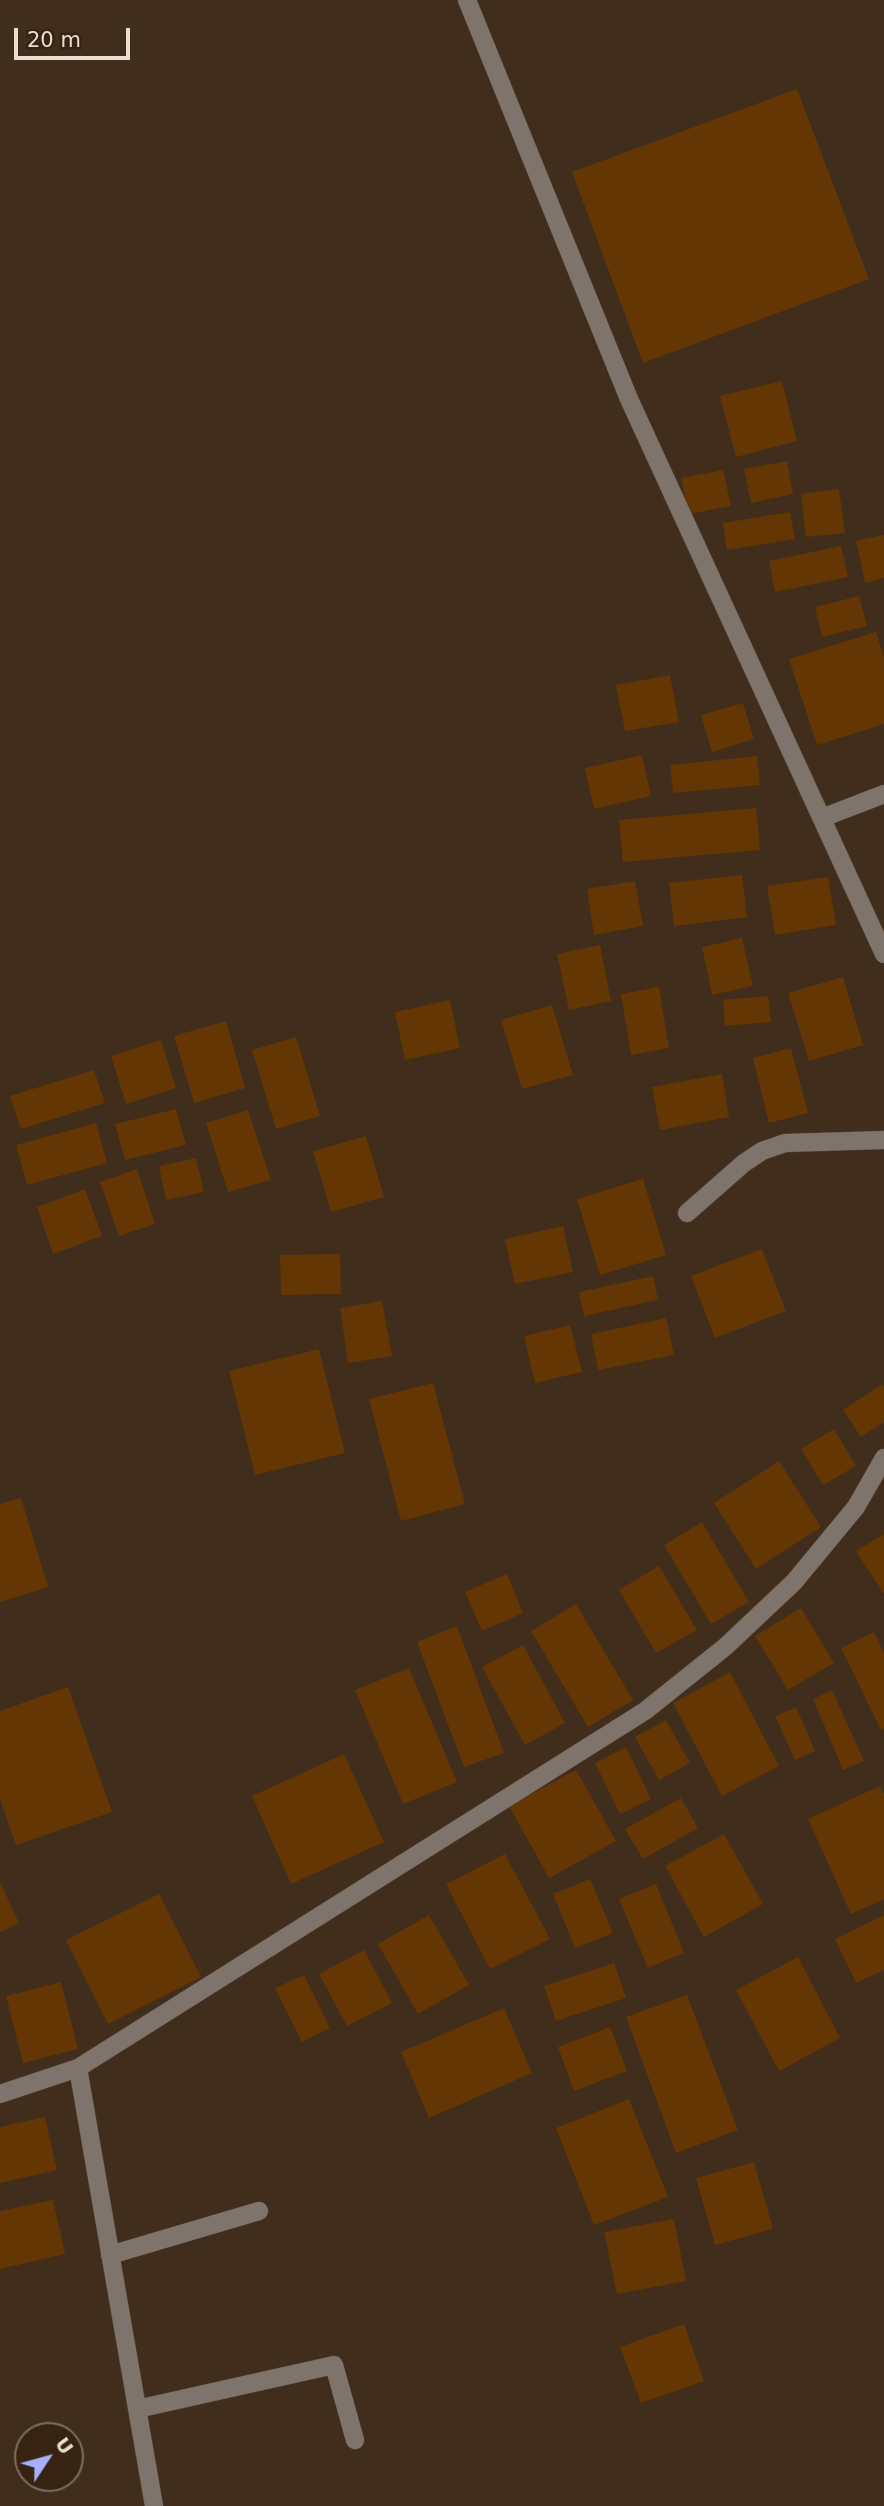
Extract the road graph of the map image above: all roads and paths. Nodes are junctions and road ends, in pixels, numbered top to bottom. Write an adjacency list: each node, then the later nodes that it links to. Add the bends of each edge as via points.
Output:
1 (467, 0): 3 (street, via 629,399)
2 (884, 794): 3 (street)
3 (822, 818): 4 (street)
4 (884, 954)
5 (884, 1140): 6 (street, via 785,1143 762,1151)
6 (687, 1213)
7 (884, 1458): 8 (street, via 856,1507 794,1582 726,1647 645,1711)
8 (78, 2068): 9 (street); 11 (street)
9 (0, 2094)
10 (259, 2211): 11 (street)
11 (110, 2255): 12 (street)
12 (137, 2409): 13 (street, via 334,2365); 14 (street)
13 (355, 2440)
14 (154, 2506)

